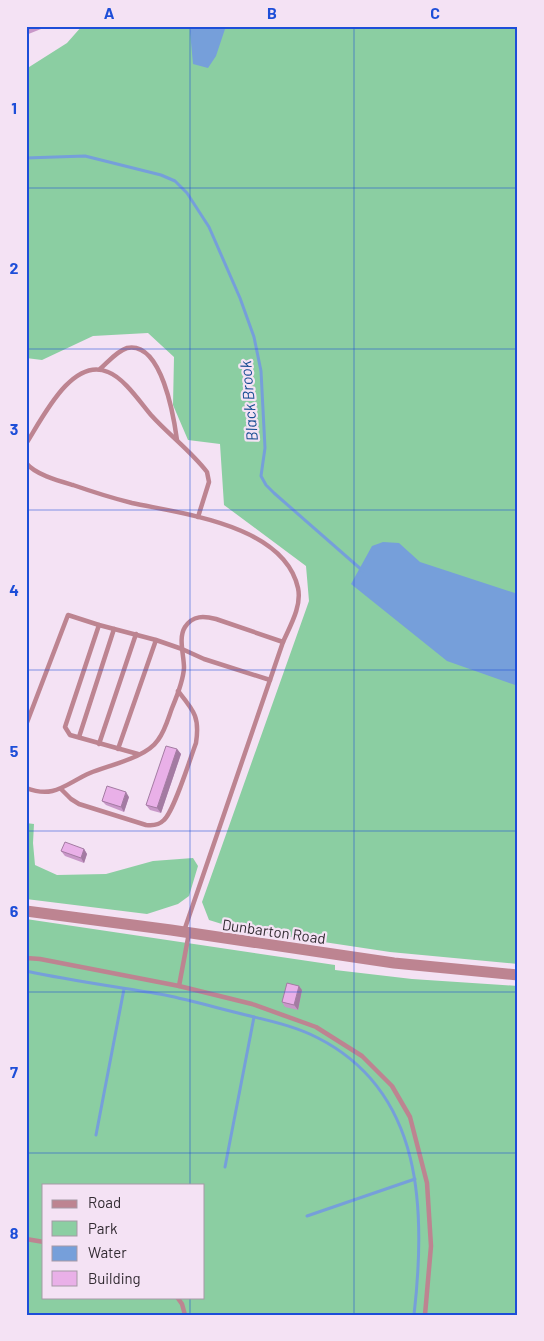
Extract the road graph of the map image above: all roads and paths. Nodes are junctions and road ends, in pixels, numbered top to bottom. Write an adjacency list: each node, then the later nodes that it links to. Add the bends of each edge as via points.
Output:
1 (100, 369): 2 (lane, via 120,379); 2 (lane, via 129,348 137,349 152,360 166,384); 3 (lane, via 78,374 66,385)
2 (178, 441): 5 (lane, via 208,472 209,482)
3 (26, 444)
4 (26, 462): 5 (lane, via 30,468 47,476 89,490)
5 (198, 517): 10 (lane, via 244,531 284,559 293,573 298,597)
6 (99, 625): 7 (lane); 14 (lane, via 68,615); 15 (lane, via 65,728)
7 (114, 629): 8 (lane); 15 (lane)
8 (136, 634): 9 (lane); 16 (lane)
9 (156, 640): 11 (lane); 17 (lane)
10 (283, 642): 11 (lane, via 205,616 194,618 186,626); 12 (lane)
11 (182, 649): 12 (lane); 13 (lane, via 184,669)
12 (270, 680): 22 (lane)
13 (178, 691): 18 (lane, via 157,742); 20 (lane, via 198,722 196,743 172,808 163,822 146,825 89,807 71,799)
14 (26, 725)
15 (79, 738): 16 (lane)
16 (99, 744): 17 (lane)
17 (118, 749): 18 (lane)
18 (140, 754): 20 (lane, via 95,771)
19 (26, 788): 20 (lane, via 43,792)
20 (61, 789)
21 (26, 910): 22 (street, Dunbarton Road)
22 (186, 933): 24 (street, Dunbarton Road, via 394,963); 25 (lane)
23 (26, 958): 25 (lane)
24 (518, 974)
25 (179, 986): 30 (lane, via 252,1004 316,1027 362,1056 392,1086 410,1117 427,1183 431,1246)
26 (26, 1238): 27 (lane)
27 (42, 1242)
28 (178, 1298): 29 (lane)
29 (185, 1315)
30 (425, 1315)

